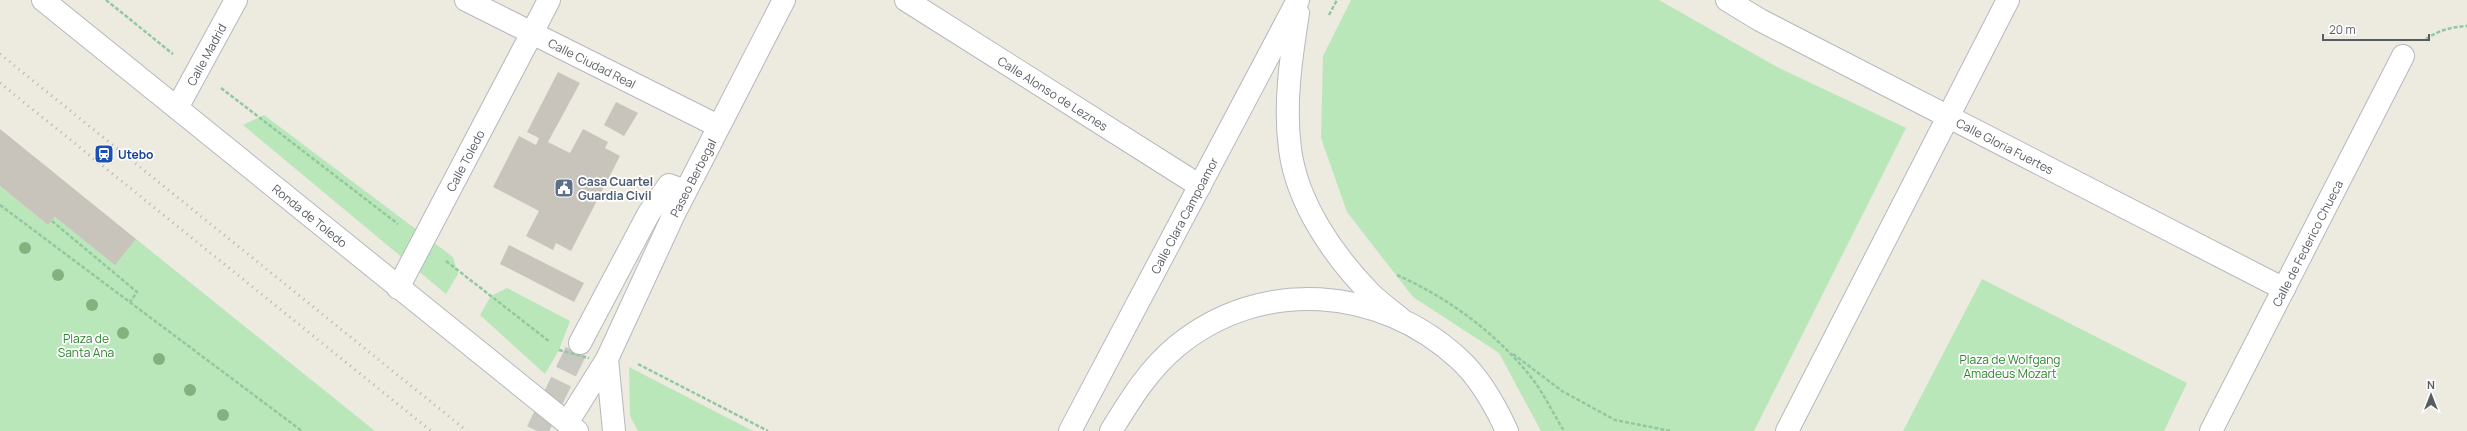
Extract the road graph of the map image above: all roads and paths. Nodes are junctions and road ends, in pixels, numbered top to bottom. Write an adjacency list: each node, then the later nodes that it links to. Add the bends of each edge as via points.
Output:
1 (43, 0): 17 (street, Ronda de Toledo)
2 (106, 0): 16 (path)
3 (236, 0): 16 (street, Calle Madrid)
4 (466, 0): 14 (street, Calle Ciudad Real)
5 (549, 0): 14 (street, Calle Toledo)
6 (784, 0): 19 (street, Paseo Berbegal)
7 (906, 0): 20 (street, Calle Alonso de Leznes)
8 (1299, 0): 20 (street, Calle Clara Campoamor); 29 (street, via 1288,112 1290,150 1297,181 1313,217 1341,260 1370,294)
9 (1337, 0): 12 (path)
10 (1727, 0): 18 (street, Calle Gloria Fuertes, via 1760,20)
11 (2008, 0): 18 (street)
12 (1326, 20)
13 (2467, 26): 15 (path, via 2452,27 2434,33)
14 (532, 33): 19 (street, Calle Ciudad Real); 24 (street, Calle Toledo)
15 (2403, 56): 27 (street, Calle de Federico Chueca)
16 (198, 72): 17 (street, Calle Madrid); 24 (path)
17 (177, 108): 26 (street, Ronda de Toledo)
18 (1949, 116): 27 (street, Calle Gloria Fuertes); 41 (street)
19 (718, 126): 21 (street, Paseo Berbegal)
20 (1200, 186): 36 (street, Calle Clara Campoamor)
21 (685, 191): 31 (street, Paseo Berbegal); 31 (street, via 668,185 649,213)
22 (0, 205): 28 (path)
23 (52, 221): 28 (path, via 137,292)
24 (422, 243): 26 (street, Calle Toledo); 31 (path, bridge, via 559,350)
25 (1396, 275): 30 (path, via 1464,313)
26 (398, 288): 32 (street, Ronda de Toledo)
27 (2284, 289): 42 (street, Calle de Federico Chueca)
28 (130, 302): 33 (path)
29 (1404, 321): 37 (street, via 1350,302 1312,298 1269,302 1235,312 1205,327 1160,361 1140,384); 38 (street, via 1459,359 1480,385)
30 (1508, 350): 39 (path, via 1535,381); 40 (path, via 1562,391 1615,420)
31 (592, 353): 32 (street, Paseo Berbegal); 34 (street); 35 (path, via 634,362)
32 (572, 427)
33 (302, 431)
34 (614, 431)
35 (768, 431)
36 (1070, 431)
37 (1110, 431)
38 (1507, 431)
39 (1564, 431)
40 (1671, 431)
41 (1787, 431)
42 (2211, 431)

